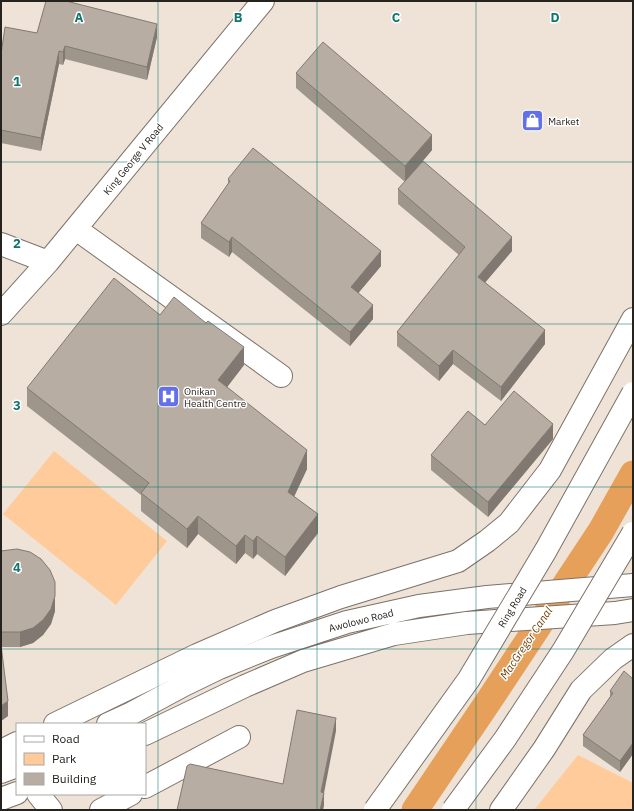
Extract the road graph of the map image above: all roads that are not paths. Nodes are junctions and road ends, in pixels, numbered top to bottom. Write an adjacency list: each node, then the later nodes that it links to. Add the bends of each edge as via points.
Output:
1 (263, 1): 2 (main road, King George V Road)
2 (76, 229): 4 (main road, King George V Road); 7 (main road)
3 (1, 244): 4 (main road)
4 (48, 262): 5 (main road, King George V Road)
5 (1, 314)
6 (633, 319): 13 (main road, via 550,470 509,523 487,541 458,561 282,618 197,655)
7 (281, 376)
8 (633, 393): 28 (main road, Ring Road, bridge, via 546,550 469,679)
9 (633, 532): 29 (main road, bridge, via 563,651)
10 (633, 585): 14 (main road, Awolowo Road, bridge, via 486,597 419,606 348,622 271,647 219,668)
11 (624, 612): 15 (main road, bridge, via 467,623 394,634 303,661)
12 (633, 645): 30 (main road, via 613,659 581,690)
13 (57, 723)
14 (110, 723)
15 (146, 734)
16 (239, 737): 21 (main road)
17 (16, 744): 18 (main road)
18 (1, 751)
19 (16, 766): 20 (main road)
20 (1, 772)
21 (146, 786)
22 (16, 794): 25 (main road)
23 (39, 795): 26 (main road)
24 (129, 795): 27 (main road)
25 (1, 799)
26 (51, 810)
27 (101, 810)
28 (375, 810)
29 (453, 810)
30 (501, 810)

